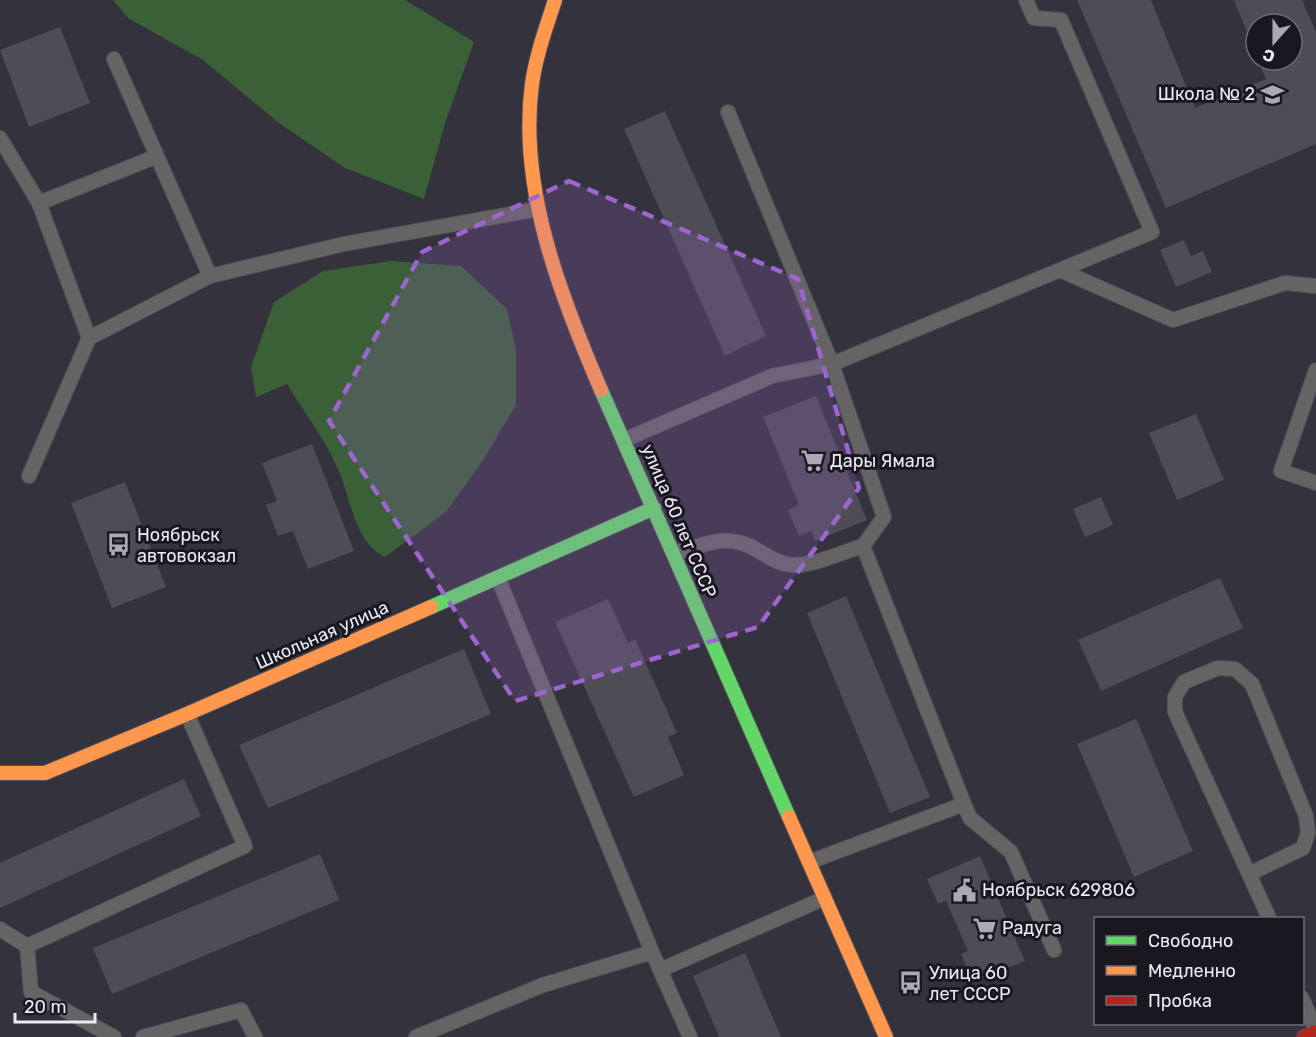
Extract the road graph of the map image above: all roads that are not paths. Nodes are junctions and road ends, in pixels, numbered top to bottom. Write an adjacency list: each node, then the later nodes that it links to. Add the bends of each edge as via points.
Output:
1 (555, 0): 8 (main road, улица 60 лет СССР, via 531,96 531,151)
2 (1026, 0): 9 (lane, via 1034,18 1061,20 1152,232)
3 (114, 59): 6 (lane)
4 (728, 112): 13 (lane)
5 (0, 138): 7 (lane)
6 (155, 157): 7 (lane); 10 (lane)
7 (39, 203): 12 (lane)
8 (538, 209): 10 (lane, via 344,244); 15 (main road, улица 60 лет СССР, via 556,278)
9 (1062, 271): 11 (lane, via 1173,320 1285,283); 13 (lane)
10 (210, 276): 12 (lane)
11 (1316, 286)
12 (89, 338): 16 (lane)
13 (832, 364): 15 (lane, via 772,376); 19 (lane, via 884,517)
14 (1316, 370): 17 (lane, via 1281,471)
15 (624, 440): 18 (main road, улица 60 лет СССР)
16 (29, 476)
17 (1316, 483)
18 (654, 508): 20 (main road, улица 60 лет СССР); 21 (main road, Школьная улица)
19 (863, 546): 20 (lane, via 792,565 777,562 734,540 720,539); 24 (lane)
20 (674, 554): 25 (main road, улица 60 лет СССР)
21 (498, 578): 22 (main road, Школьная улица); 32 (lane)
22 (187, 714): 23 (main road, Школьная улица, via 45,773); 30 (lane, via 245,846)
23 (0, 773)
24 (964, 804): 25 (lane); 31 (lane, via 981,830 999,839 1011,852)
25 (809, 862): 27 (main road, улица 60 лет СССР)
26 (1249, 874): 26 (lane, via 1175,712 1175,697 1184,682 1218,668 1235,669 1252,684 1306,816 1308,833 1303,848); 28 (lane)
27 (825, 898): 33 (lane); 41 (main road, улица 60 лет СССР)
28 (1269, 917)
29 (0, 929): 30 (lane)
30 (27, 946): 36 (lane, via 31,992)
31 (1054, 950)
32 (652, 952): 33 (lane); 39 (lane, via 543,985)
33 (660, 970): 40 (lane)
34 (1304, 1003): 35 (lane)
35 (1316, 1031): 42 (main road)
36 (114, 1037)
37 (143, 1037): 38 (lane, via 241,1010)
38 (255, 1037)
39 (417, 1037)
40 (690, 1037)
41 (886, 1037)
42 (1304, 1037)

